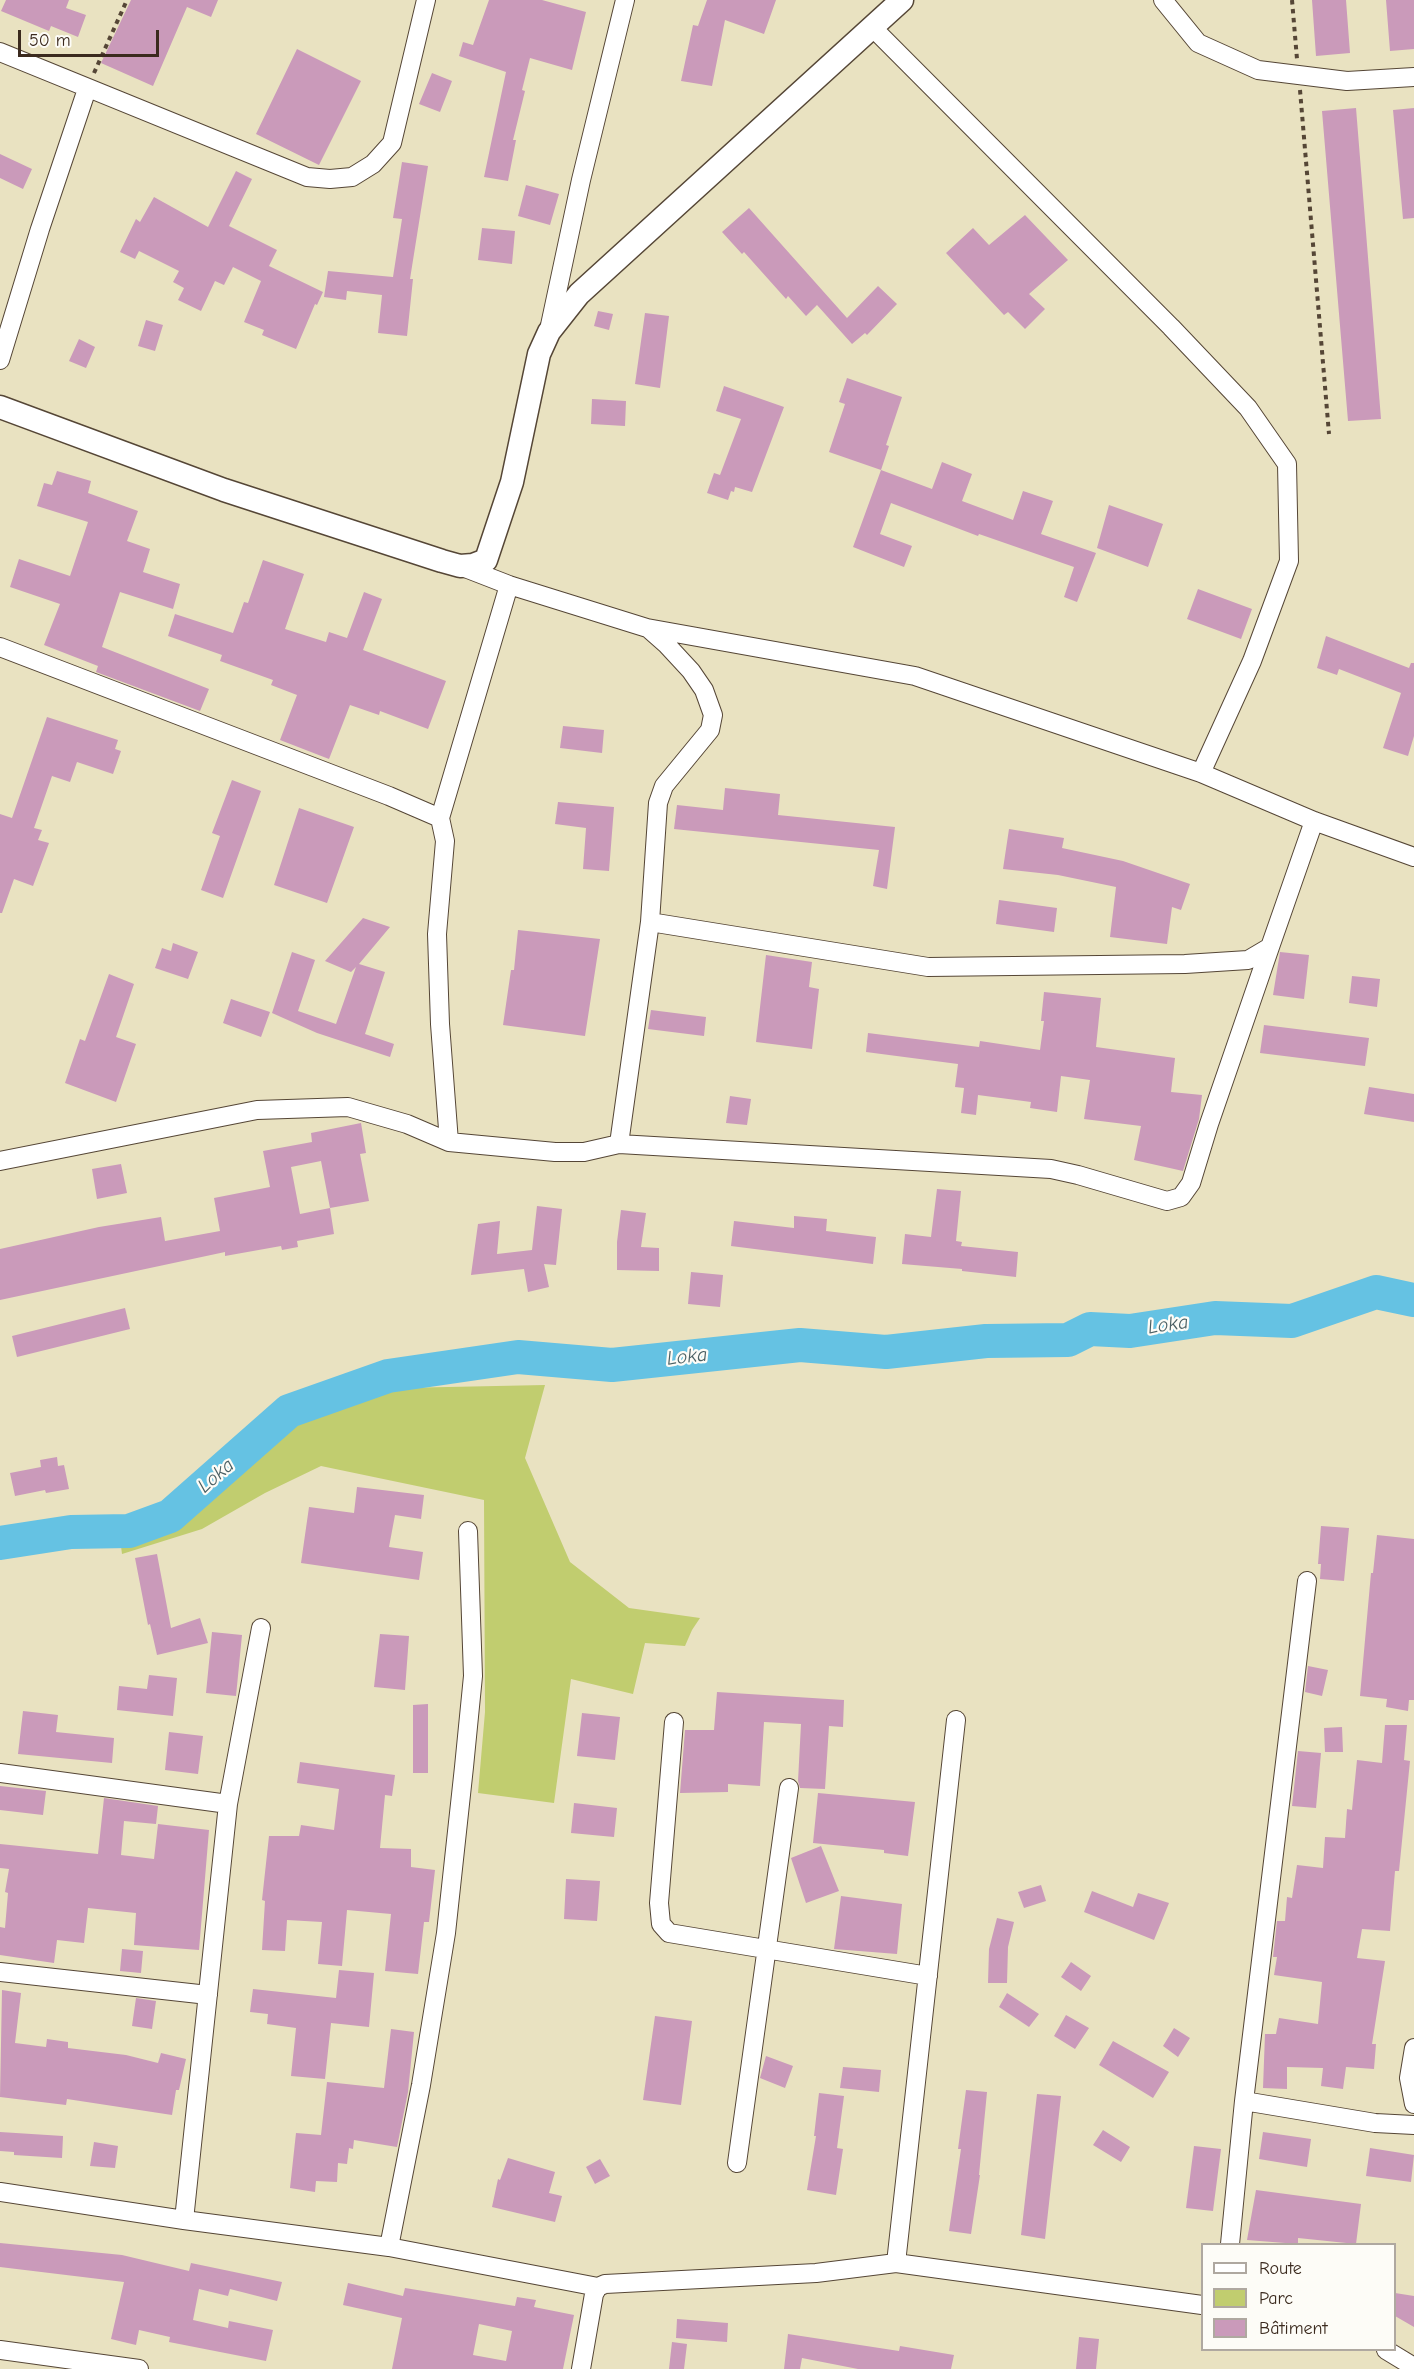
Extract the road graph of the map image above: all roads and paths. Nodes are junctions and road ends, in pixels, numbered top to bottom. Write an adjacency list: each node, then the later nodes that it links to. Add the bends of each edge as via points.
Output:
1 (127, 0): 11 (path)
2 (426, 0): 11 (street, via 392,143 374,164 352,177 307,177)
3 (625, 0): 12 (street)
4 (902, 0): 7 (street)
5 (1162, 0): 9 (street, via 1198,43 1258,70)
6 (1292, 0): 9 (path)
7 (872, 27): 12 (street, via 579,294); 20 (street, via 1248,408 1287,464 1289,561 1252,661)
8 (0, 52): 11 (street)
9 (1299, 75): 10 (street, via 1347,81); 15 (path)
10 (1414, 77)
11 (87, 89): 13 (street)
12 (549, 332): 16 (street, via 539,354 512,482 486,560)
13 (0, 360)
14 (0, 407): 16 (street, via 224,490)
15 (1329, 434)
16 (460, 566): 17 (street)
17 (509, 585): 18 (street); 21 (street)
18 (647, 628): 20 (street, via 915,676); 24 (street, via 691,671 704,690 713,715 710,730 664,786 657,803)
19 (0, 647): 21 (street)
20 (1201, 773): 22 (street)
21 (440, 818): 26 (street, via 445,841 437,934)
22 (1314, 821): 23 (street); 25 (street)
23 (1414, 857)
24 (650, 922): 25 (street, via 928,967 1185,964 1248,960); 27 (street)
25 (1269, 947): 27 (street, via 1191,1183 1181,1197 1167,1201 1051,1169)
26 (449, 1142): 27 (street, via 565,1152); 28 (street, via 407,1124 348,1107 302,1107 257,1110)
27 (620, 1144)
28 (0, 1161)
29 (468, 1531): 49 (street, via 473,1676 446,1933)
30 (1307, 1581): 42 (street)
31 (261, 1628): 36 (street)
32 (956, 1720): 39 (street)
33 (674, 1722): 37 (street, via 659,1903 661,1924 669,1933)
34 (0, 1773): 36 (street)
35 (789, 1788): 37 (street)
36 (228, 1804): 40 (street)
37 (767, 1950): 39 (street); 45 (street)
38 (0, 1972): 40 (street)
39 (928, 1976): 50 (street)
40 (208, 1995): 47 (street)
41 (1414, 2048): 43 (street, via 1409,2078)
42 (1244, 2100): 44 (street, via 1375,2123); 48 (street)
43 (1414, 2103)
44 (1414, 2125)
45 (737, 2163)
46 (0, 2192): 47 (street)
47 (184, 2220): 49 (street)
48 (1230, 2243)
49 (389, 2247): 51 (street)
50 (896, 2264): 51 (street); 52 (street)
51 (598, 2287): 57 (street)
52 (1201, 2305)
53 (0, 2350): 56 (street)
54 (1389, 2351): 55 (street)
55 (1414, 2367)
56 (139, 2369)
57 (581, 2369)

